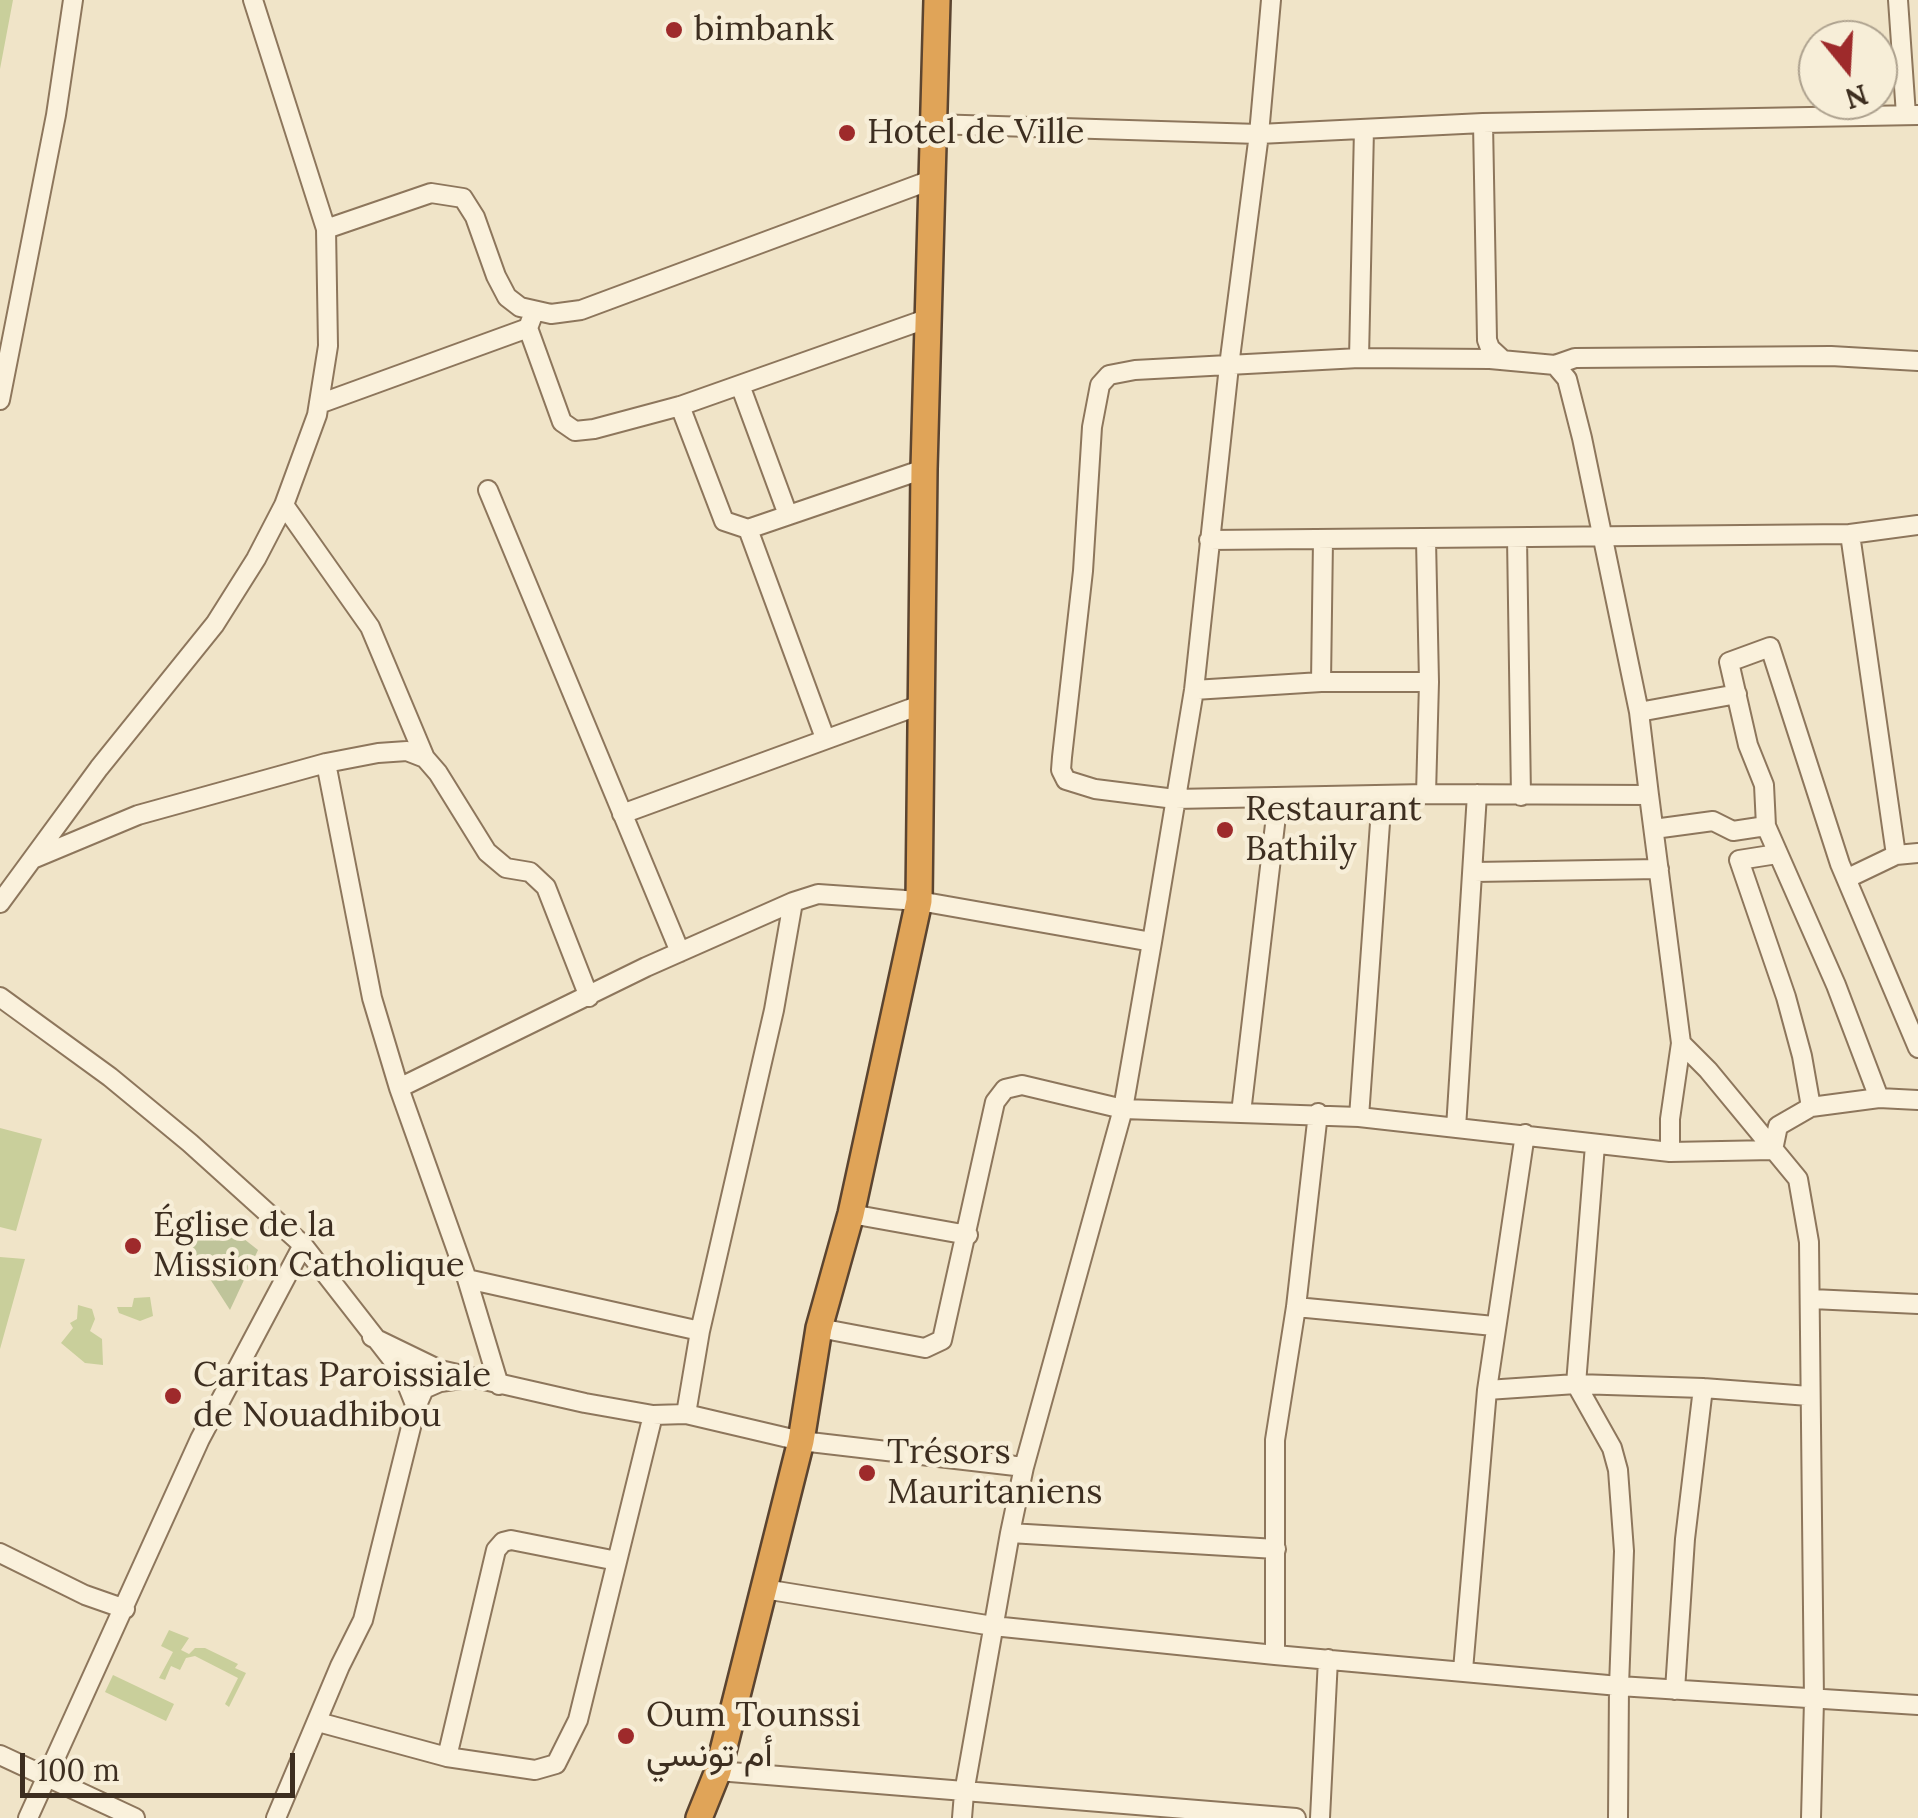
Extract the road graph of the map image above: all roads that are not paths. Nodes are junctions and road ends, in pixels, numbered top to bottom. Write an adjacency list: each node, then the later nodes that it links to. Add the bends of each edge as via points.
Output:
1 (73, 0): 20 (street)
2 (253, 0): 12 (street)
3 (937, 0): 8 (highway)
4 (1271, 0): 10 (street)
5 (1898, 0): 6 (street)
6 (1912, 115): 7 (street)
7 (1483, 123): 9 (street); 16 (street, via 1486,340)
8 (932, 124): 10 (street); 11 (highway)
9 (1364, 129): 10 (street); 15 (street)
10 (1259, 134): 19 (street)
11 (931, 180): 13 (highway); 14 (street, via 581,310)
12 (326, 230): 14 (street, via 431,194 464,198 507,298); 23 (street, via 328,346)
13 (929, 318): 21 (street); 25 (highway)
14 (531, 320): 23 (street); 24 (street, via 562,422 575,431)
15 (1359, 358): 16 (street); 19 (street)
16 (1503, 360): 18 (street)
17 (1918, 361): 18 (street, via 1574,358)
18 (1555, 365): 33 (street, via 1567,379)
19 (1228, 366): 34 (street); 51 (street, via 1109,374 1093,417 1061,770 1079,786)
20 (3, 367): 22 (street)
21 (740, 386): 24 (street); 28 (street)
22 (0, 400)
23 (319, 404): 27 (street)
24 (680, 406): 30 (street, via 724,521)
25 (924, 469): 28 (street); 41 (highway)
26 (488, 490): 53 (street)
27 (284, 505): 44 (street, via 370,626); 59 (street, via 215,624)
28 (788, 515): 30 (street)
29 (1918, 525): 31 (street)
30 (748, 528): 43 (street)
31 (1850, 534): 33 (street); 58 (street)
32 (1518, 538): 33 (street); 36 (street); 49 (street)
33 (1602, 538): 42 (street)
34 (1209, 540): 35 (street); 39 (street)
35 (1323, 540): 36 (street); 37 (street)
36 (1426, 540): 38 (street)
37 (1321, 682): 38 (street); 39 (street)
38 (1429, 682): 46 (street)
39 (1194, 690): 51 (street)
40 (1737, 694): 42 (street); 54 (street, via 1764,785); 62 (street, via 1729,662 1770,646)
41 (923, 704): 43 (street); 63 (highway)
42 (1639, 712): 50 (street)
43 (826, 738): 53 (street)
44 (425, 758): 45 (street, via 393,751); 69 (street, via 487,852 506,868 530,872 546,888)
45 (326, 763): 59 (street, via 138,815); 72 (street, via 372,998)
46 (1426, 794): 47 (street); 48 (street)
47 (1477, 794): 49 (street); 61 (street)
48 (1382, 795): 52 (street); 79 (street)
49 (1521, 796): 50 (street)
50 (1649, 796): 55 (street)
51 (1176, 799): 52 (street); 66 (street)
52 (1278, 799): 77 (street)
53 (622, 814): 67 (street)
54 (1766, 826): 55 (street, via 1732,831 1713,822); 57 (street)
55 (1654, 829): 60 (street)
56 (1918, 853): 58 (street)
57 (1777, 854): 73 (street); 75 (street, via 1739,860 1786,997)
58 (1896, 855): 62 (street)
59 (34, 858): 65 (street)
60 (1660, 869): 61 (street); 70 (street)
61 (1474, 872): 80 (street)
62 (1848, 878): 71 (street)
63 (919, 901): 64 (street, via 818,894); 66 (street); 85 (highway)
64 (793, 902): 67 (street); 94 (street)
65 (0, 903)
66 (1152, 942): 76 (street)
67 (680, 952): 69 (street)
68 (0, 997): 87 (street, via 110,1077)
69 (589, 997): 72 (street)
70 (1681, 1043): 83 (street); 84 (street)
71 (1918, 1048)
72 (399, 1088): 88 (street)
73 (1879, 1098): 74 (street); 75 (street)
74 (1918, 1100)
75 (1811, 1107): 83 (street, via 1778,1126)
76 (1123, 1109): 77 (street); 86 (street, via 1022,1085 1004,1089 994,1102); 106 (street)
77 (1241, 1113): 78 (street)
78 (1318, 1114): 79 (street); 91 (street)
79 (1359, 1117): 80 (street)
80 (1456, 1128): 81 (street)
81 (1525, 1134): 82 (street); 92 (street)
82 (1595, 1145): 84 (street); 97 (street)
83 (1772, 1150): 84 (street); 89 (street, via 1798,1178)
84 (1670, 1152)
85 (851, 1214): 86 (street); 93 (highway)
86 (968, 1234): 93 (street, via 947,1327 935,1346)
87 (302, 1246): 95 (street); 112 (street, via 200,1440)
88 (467, 1279): 94 (street); 98 (street)
89 (1812, 1298): 90 (street); 101 (street)
90 (1918, 1304)
91 (1296, 1308): 92 (street); 108 (street, via 1275,1440)
92 (1494, 1326): 100 (street)
93 (819, 1328): 105 (highway)
94 (700, 1331): 103 (street)
95 (372, 1336): 96 (street); 102 (street, via 402,1372)
96 (467, 1378): 98 (street); 102 (street, via 424,1389)
97 (1576, 1384): 99 (street); 100 (street); 117 (street, via 1618,1470 1624,1550)
98 (499, 1385): 104 (street)
99 (1703, 1388): 101 (street); 118 (street)
100 (1487, 1390): 116 (street)
101 (1809, 1396): 119 (street)
102 (416, 1407): 121 (street, via 364,1620)
103 (686, 1414): 104 (street); 105 (street)
104 (653, 1415): 110 (street)
105 (801, 1440): 106 (street); 111 (highway)
106 (1024, 1467): 107 (street)
107 (1010, 1533): 108 (street); 113 (street)
108 (1276, 1550): 114 (street)
109 (0, 1553): 112 (street)
110 (616, 1561): 123 (street, via 578,1720 556,1764 535,1770); 123 (street, via 502,1542)
111 (764, 1589): 113 (street); 124 (highway)
112 (125, 1608): 125 (street)
113 (993, 1626): 114 (street); 126 (street)
114 (1274, 1655): 115 (street)
115 (1328, 1659): 116 (street); 133 (street)
116 (1462, 1670): 117 (street)
117 (1619, 1686): 118 (street); 134 (street)
118 (1674, 1690): 119 (street)
119 (1814, 1700): 120 (street); 135 (street)
120 (1918, 1706)
121 (318, 1722): 123 (street); 129 (street)
122 (0, 1755): 125 (street)
123 (447, 1757)
124 (718, 1771): 126 (street); 130 (highway)
125 (45, 1776): 127 (street); 128 (street)
126 (964, 1793): 131 (street); 132 (street)
127 (28, 1818)
128 (135, 1818)
129 (276, 1818)
130 (698, 1818)
131 (962, 1818)
132 (1296, 1818)
133 (1320, 1818)
134 (1618, 1818)
135 (1811, 1818)

